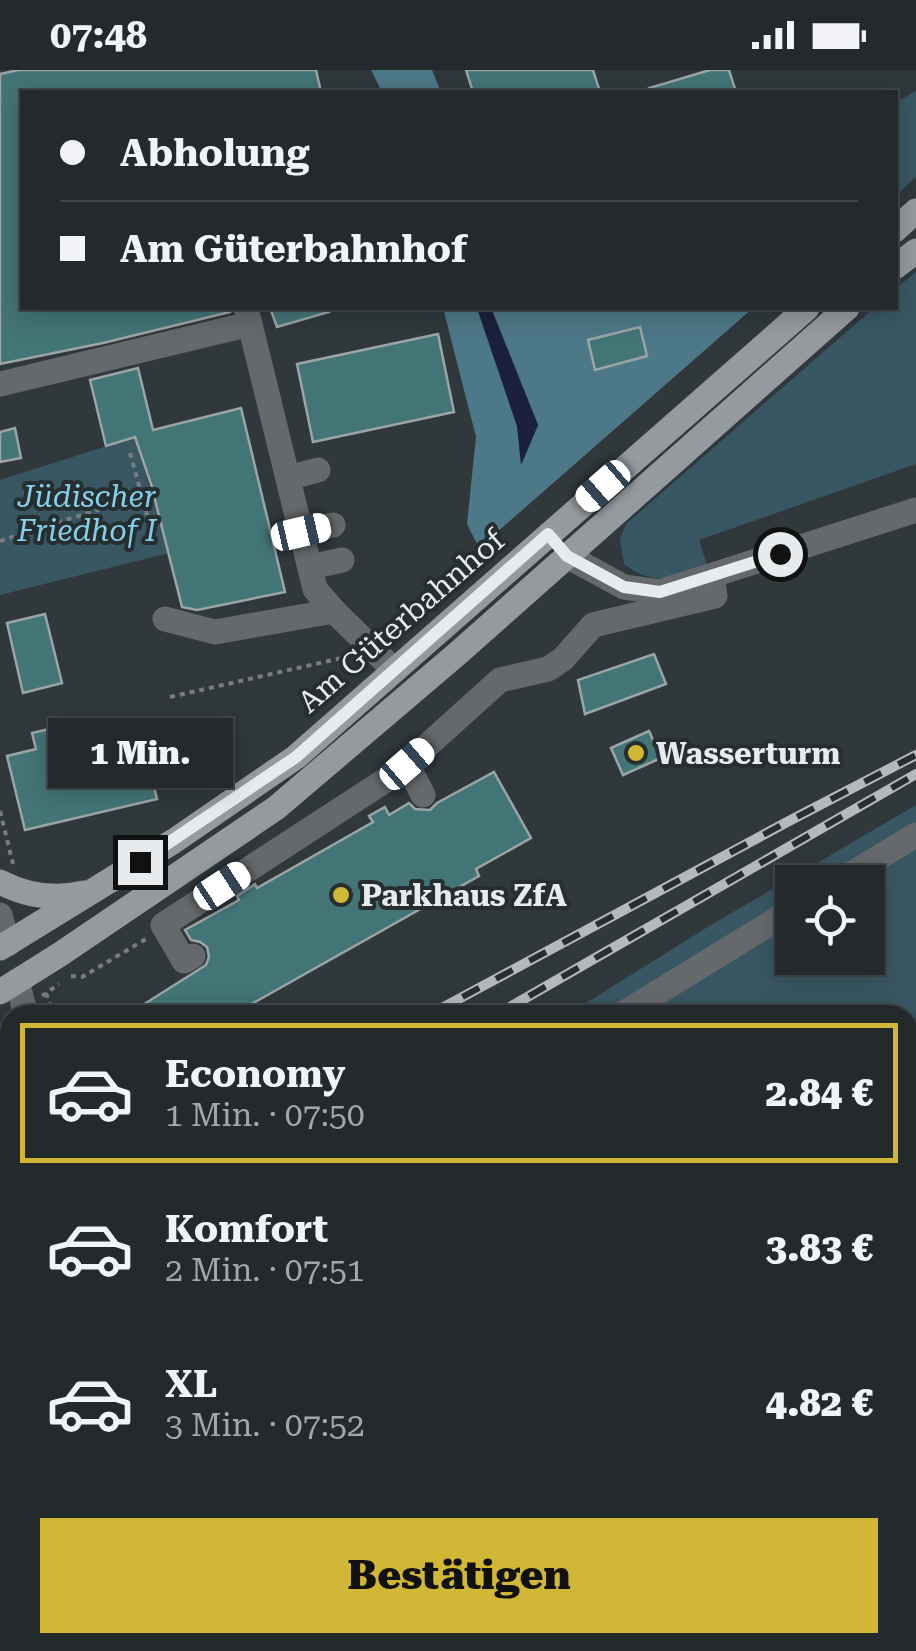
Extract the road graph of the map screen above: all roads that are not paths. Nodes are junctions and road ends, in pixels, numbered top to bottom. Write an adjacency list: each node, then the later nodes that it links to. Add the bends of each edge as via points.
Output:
1 (805, 310): 10 (main road, Am Güterbahnhof)
2 (845, 310): 11 (main road, Am Güterbahnhof)
3 (248, 316): 4 (street); 6 (street)
4 (0, 384)
5 (318, 470): 6 (street)
6 (288, 478): 9 (street)
7 (916, 510): 14 (street)
8 (333, 525): 9 (street)
9 (301, 532): 13 (street)
10 (548, 534): 11 (main road); 17 (main road, Am Güterbahnhof)
11 (567, 556): 14 (street, via 624,587 660,592); 28 (main road, Am Güterbahnhof, via 276,808)
12 (342, 560): 13 (street)
13 (310, 567): 15 (street, via 315,589)
14 (712, 576): 18 (street, via 714,596 593,625 548,669 500,680)
15 (334, 611): 16 (street, via 215,632); 17 (street)
16 (165, 620)
17 (394, 670): 23 (main road, Am Güterbahnhof, via 296,757)
18 (407, 764): 19 (street); 27 (street, via 163,924 184,961)
19 (423, 795)
20 (916, 835): 21 (street)
21 (866, 865)
22 (7, 875): 23 (main road, via 18,890 52,897)
23 (106, 882): 26 (main road, Am Güterbahnhof)
24 (0, 915): 26 (street)
25 (775, 920): 29 (street)
26 (4, 946): 28 (main road)
27 (192, 956)
28 (9, 987)
29 (636, 1005)

